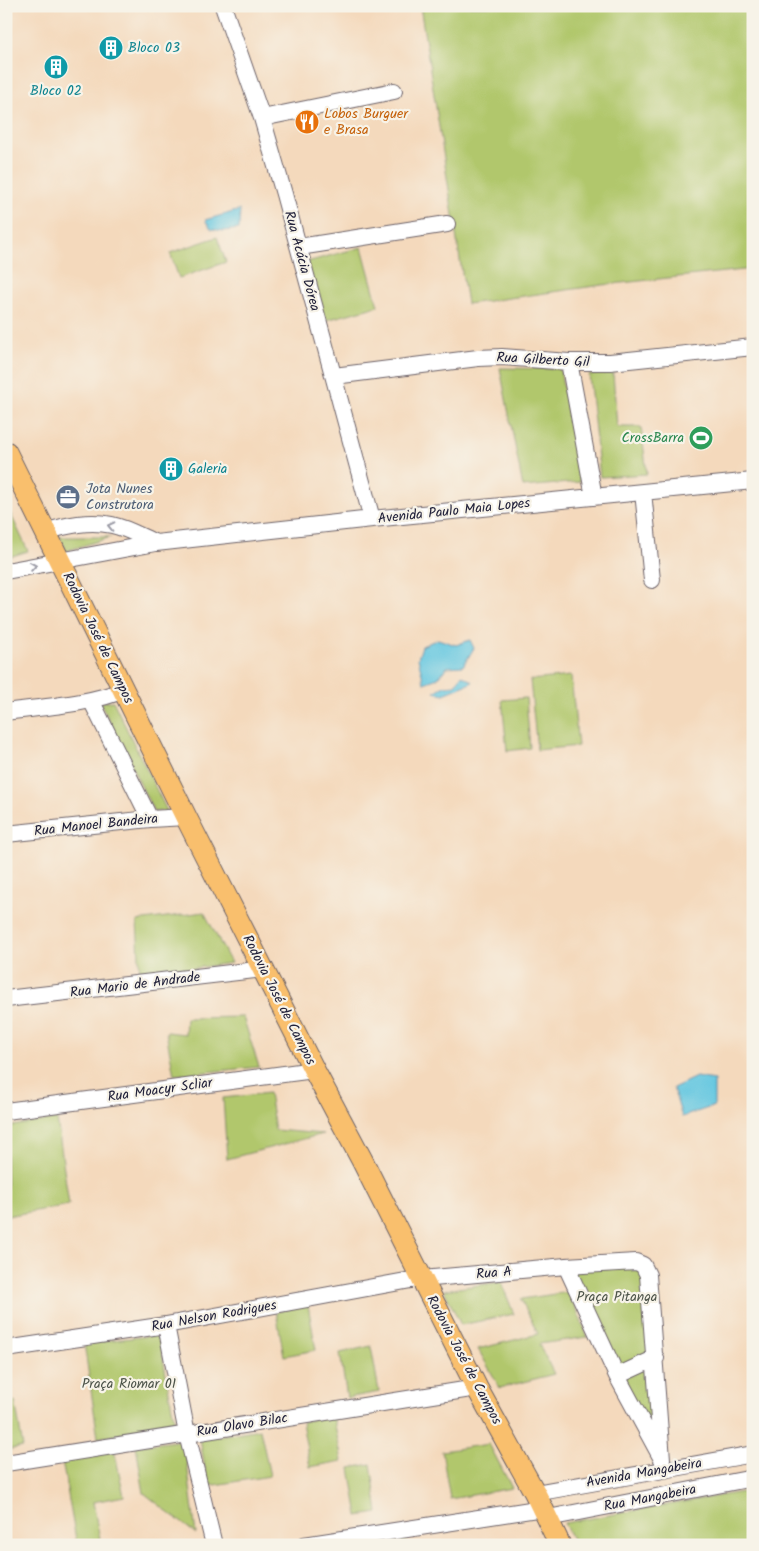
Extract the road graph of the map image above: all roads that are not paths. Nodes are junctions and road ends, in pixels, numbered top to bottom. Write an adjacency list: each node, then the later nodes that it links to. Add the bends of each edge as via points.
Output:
1 (223, 6): 3 (street, Rua Acácia Dórea)
2 (394, 91): 3 (street)
3 (262, 118): 5 (street, Rua Acácia Dórea)
4 (447, 224): 5 (street)
5 (299, 247): 8 (street, Rua Acácia Dórea)
6 (753, 347): 7 (street, Rua Gilberto Gil, via 610,362)
7 (568, 362): 8 (street, Rua Gilberto Gil, via 478,358); 12 (street)
8 (334, 376): 13 (street, Rua Acácia Dórea)
9 (6, 452): 14 (main road, Rodovia José de Campos)
10 (753, 481): 11 (street, Avenida Paulo Maia Lopes)
11 (643, 492): 12 (street, Avenida Paulo Maia Lopes); 18 (street)
12 (594, 497): 13 (street, Avenida Paulo Maia Lopes)
13 (372, 519): 15 (street, Avenida Paulo Maia Lopes)
14 (45, 532): 15 (street, Avenida Paulo Maia Lopes, one-way to 14, via 113,526 92,523 68,525); 16 (main road, Rodovia José de Campos)
15 (156, 543): 16 (street, Avenida Paulo Maia Lopes)
16 (60, 561): 17 (street, Avenida Paulo Maia Lopes, one-way to 16); 19 (main road, Rodovia José de Campos)
17 (6, 571)
18 (652, 580)
19 (123, 690): 20 (street); 22 (main road, Rodovia José de Campos)
20 (91, 700): 21 (street); 23 (street)
21 (6, 712)
22 (186, 817): 23 (street, Rua Manoel Bandeira); 25 (main road, Rodovia José de Campos)
23 (150, 818): 24 (street, Rua Manoel Bandeira)
24 (6, 834)
25 (264, 969): 26 (street, Rua Mario de Andrade); 27 (main road, Rodovia José de Campos)
26 (6, 1000)
27 (314, 1070): 28 (street, Rua Moacyr Scliar); 30 (main road, Rodovia José de Campos)
28 (6, 1111)
29 (566, 1266): 30 (street, Rua A); 33 (street, via 636,1262 643,1265 648,1275); 34 (street)
30 (422, 1279): 31 (street, Rua Nelson Rodrigues); 35 (main road, Rodovia José de Campos)
31 (166, 1325): 32 (street, Rua Nelson Rodrigues); 36 (street)
32 (6, 1349)
33 (656, 1358): 34 (street); 39 (street)
34 (617, 1376): 39 (street)
35 (477, 1388): 36 (street, Rua Olavo Bilac); 41 (main road, Rodovia José de Campos)
36 (187, 1434): 38 (street, Rua Olavo Bilac); 42 (street)
37 (753, 1454): 39 (street, Avenida Mangabeira)
38 (6, 1463)
39 (664, 1464): 41 (street, Avenida Mangabeira)
40 (753, 1478): 41 (street, Rua Mangabeira)
41 (542, 1506): 43 (street); 44 (main road, Rodovia José de Campos)
42 (214, 1545)
43 (304, 1545)
44 (560, 1545)

